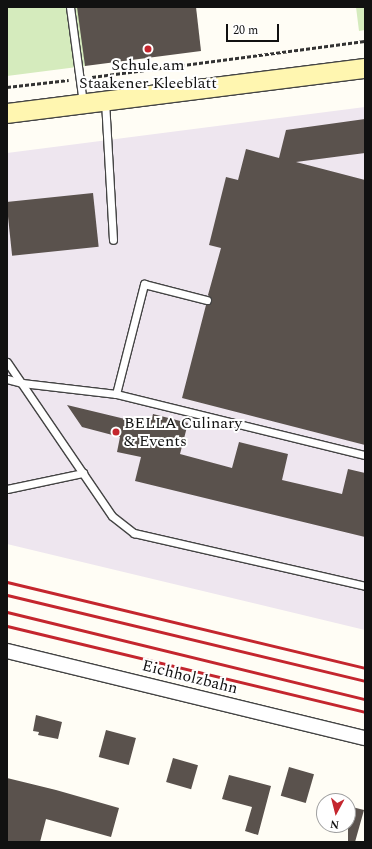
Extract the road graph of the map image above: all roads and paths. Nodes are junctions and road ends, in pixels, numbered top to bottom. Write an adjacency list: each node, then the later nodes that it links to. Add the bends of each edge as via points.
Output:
1 (70, 7): 4 (lane)
2 (365, 41): 4 (path)
3 (365, 68): 6 (main road)
4 (79, 79): 5 (path); 7 (lane)
5 (7, 88)
6 (105, 100): 7 (main road); 9 (lane)
7 (83, 103): 8 (main road)
8 (7, 113)
9 (113, 240)
10 (207, 300): 14 (lane, via 144,284)
11 (7, 362): 13 (lane)
12 (7, 379): 13 (lane)
13 (22, 383): 14 (lane); 16 (lane)
14 (116, 394): 15 (lane)
15 (365, 455)
16 (83, 473): 17 (lane); 18 (lane, via 112,516 134,533)
17 (7, 489)
18 (365, 586)
19 (7, 651): 20 (street, Eichholzbahn)
20 (365, 738)

